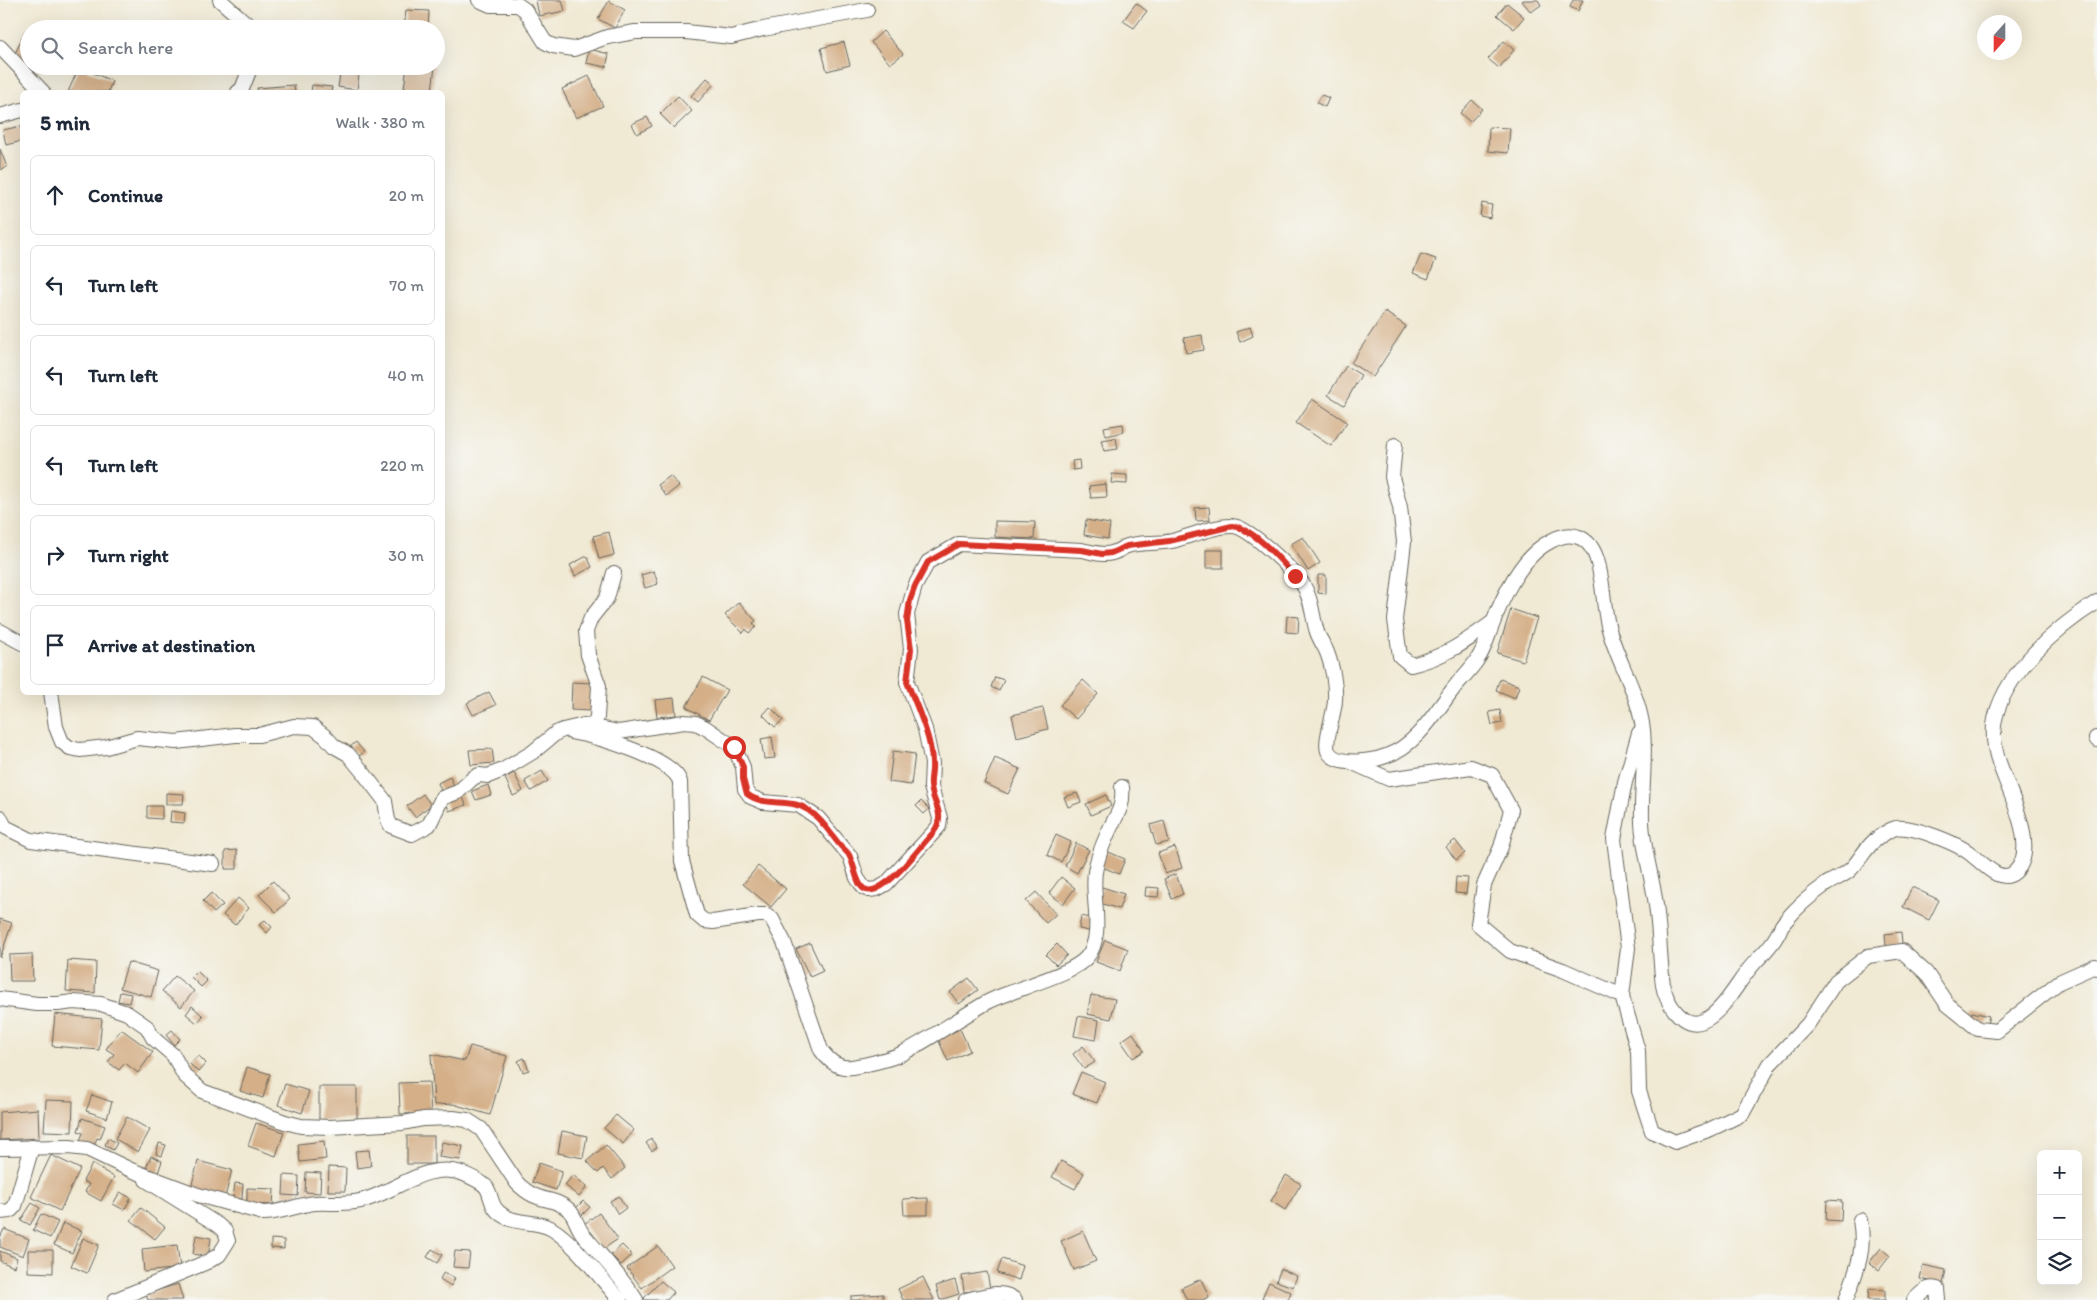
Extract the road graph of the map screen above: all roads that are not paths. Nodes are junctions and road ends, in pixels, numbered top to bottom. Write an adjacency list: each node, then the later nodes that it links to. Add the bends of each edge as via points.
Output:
1 (220, 0): 4 (street)
2 (479, 0): 3 (street, via 490,5 518,5 525,10 545,42 574,49 635,32 686,32 730,37)
3 (867, 10)
4 (242, 20)
5 (0, 47): 6 (street)
6 (20, 68)
7 (27, 75): 9 (street)
8 (248, 75): 10 (street)
9 (41, 90)
10 (242, 90)
11 (20, 111): 12 (street)
12 (0, 116)
13 (1395, 445): 16 (street, via 1392,477 1404,542 1395,620 1400,656 1411,665 1433,660)
14 (614, 573): 21 (street, via 608,598 591,618 586,631 588,655 599,686)
15 (2097, 602): 20 (street, via 2031,655 2014,677 1996,714 1996,754 2020,816 2024,842 2015,872 2000,876 1956,845 1909,828 1890,830 1872,842 1848,872 1801,904 1783,923 1776,938 1732,993 1702,1022 1684,1020 1663,988 1654,893 1642,821 1645,757)
16 (1493, 622): 20 (street, via 1518,573 1544,544 1571,535 1583,539 1592,548 1599,564 1608,628 1624,676 1634,692); 23 (street, via 1479,658 1408,744 1382,758)
17 (0, 631): 18 (street)
18 (20, 642)
19 (51, 695): 22 (street, via 56,727 62,742 80,750 137,738 176,742 259,735 294,726 313,728 348,754 362,771 385,802 391,826 412,834 429,825 442,798 458,792 479,775 488,776 503,770)
20 (1642, 722): 28 (street, via 1625,782 1614,839 1628,948)
21 (593, 726): 22 (street); 23 (street, via 619,732 684,722 706,728 734,747 743,767 747,794 757,800 787,802 808,810 827,827 850,856 861,886 877,889 895,876 933,833 940,818 931,787 932,763 925,729 906,676 911,649 907,621 910,600 928,562 959,544 1082,550 1102,554 1127,546 1169,541 1232,526 1244,529 1259,541 1295,576 1306,592 1315,616 1316,631 1328,655 1335,687 1336,704 1328,751 1332,756)
22 (563, 730): 24 (street, via 648,756 674,771 680,782 682,860 697,914 713,922 758,915 772,919 784,942 820,1050 834,1064 844,1067 901,1054 986,1003 1074,967 1087,957 1096,928 1094,882 1097,859 1120,811)
23 (1351, 761): 28 (street, via 1389,779 1471,767 1492,775 1511,810 1501,847 1484,885 1478,924 1510,951)
24 (1122, 787)
25 (0, 817): 26 (street, via 5,827 31,840)
26 (213, 864)
27 (2096, 964): 28 (street, via 2059,982 1997,1031 1978,1030 1947,1004 1926,973 1902,951 1868,956 1836,981 1808,1024 1770,1064 1742,1114 1675,1142 1652,1131 1639,1091 1638,1051)
28 (1622, 996)
29 (0, 1000): 37 (street, via 37,1004 101,1004 127,1013 147,1027 153,1038 173,1055 184,1075 202,1091 285,1122 330,1127 423,1119 467,1120 481,1129 517,1183 533,1195 562,1204 570,1211 595,1250)
30 (32, 1147): 31 (street); 32 (street, via 87,1149); 33 (street, via 15,1206 10,1211)
31 (0, 1148)
32 (131, 1170): 35 (street, via 218,1225 225,1231 228,1241 219,1255 207,1262); 36 (street, via 198,1195 263,1213 313,1204 363,1201 407,1180 444,1170 456,1171 486,1188 490,1201 502,1216 552,1229)
33 (0, 1212)
34 (1860, 1220): 40 (street, via 1863,1236 1861,1255)
35 (115, 1300)
36 (620, 1300)
37 (636, 1300)
38 (966, 1300): 39 (street, via 992,1294)
39 (1015, 1300)
40 (1846, 1300)
41 (1914, 1300): 42 (street, via 1931,1287 1937,1289)
42 (1938, 1300)

